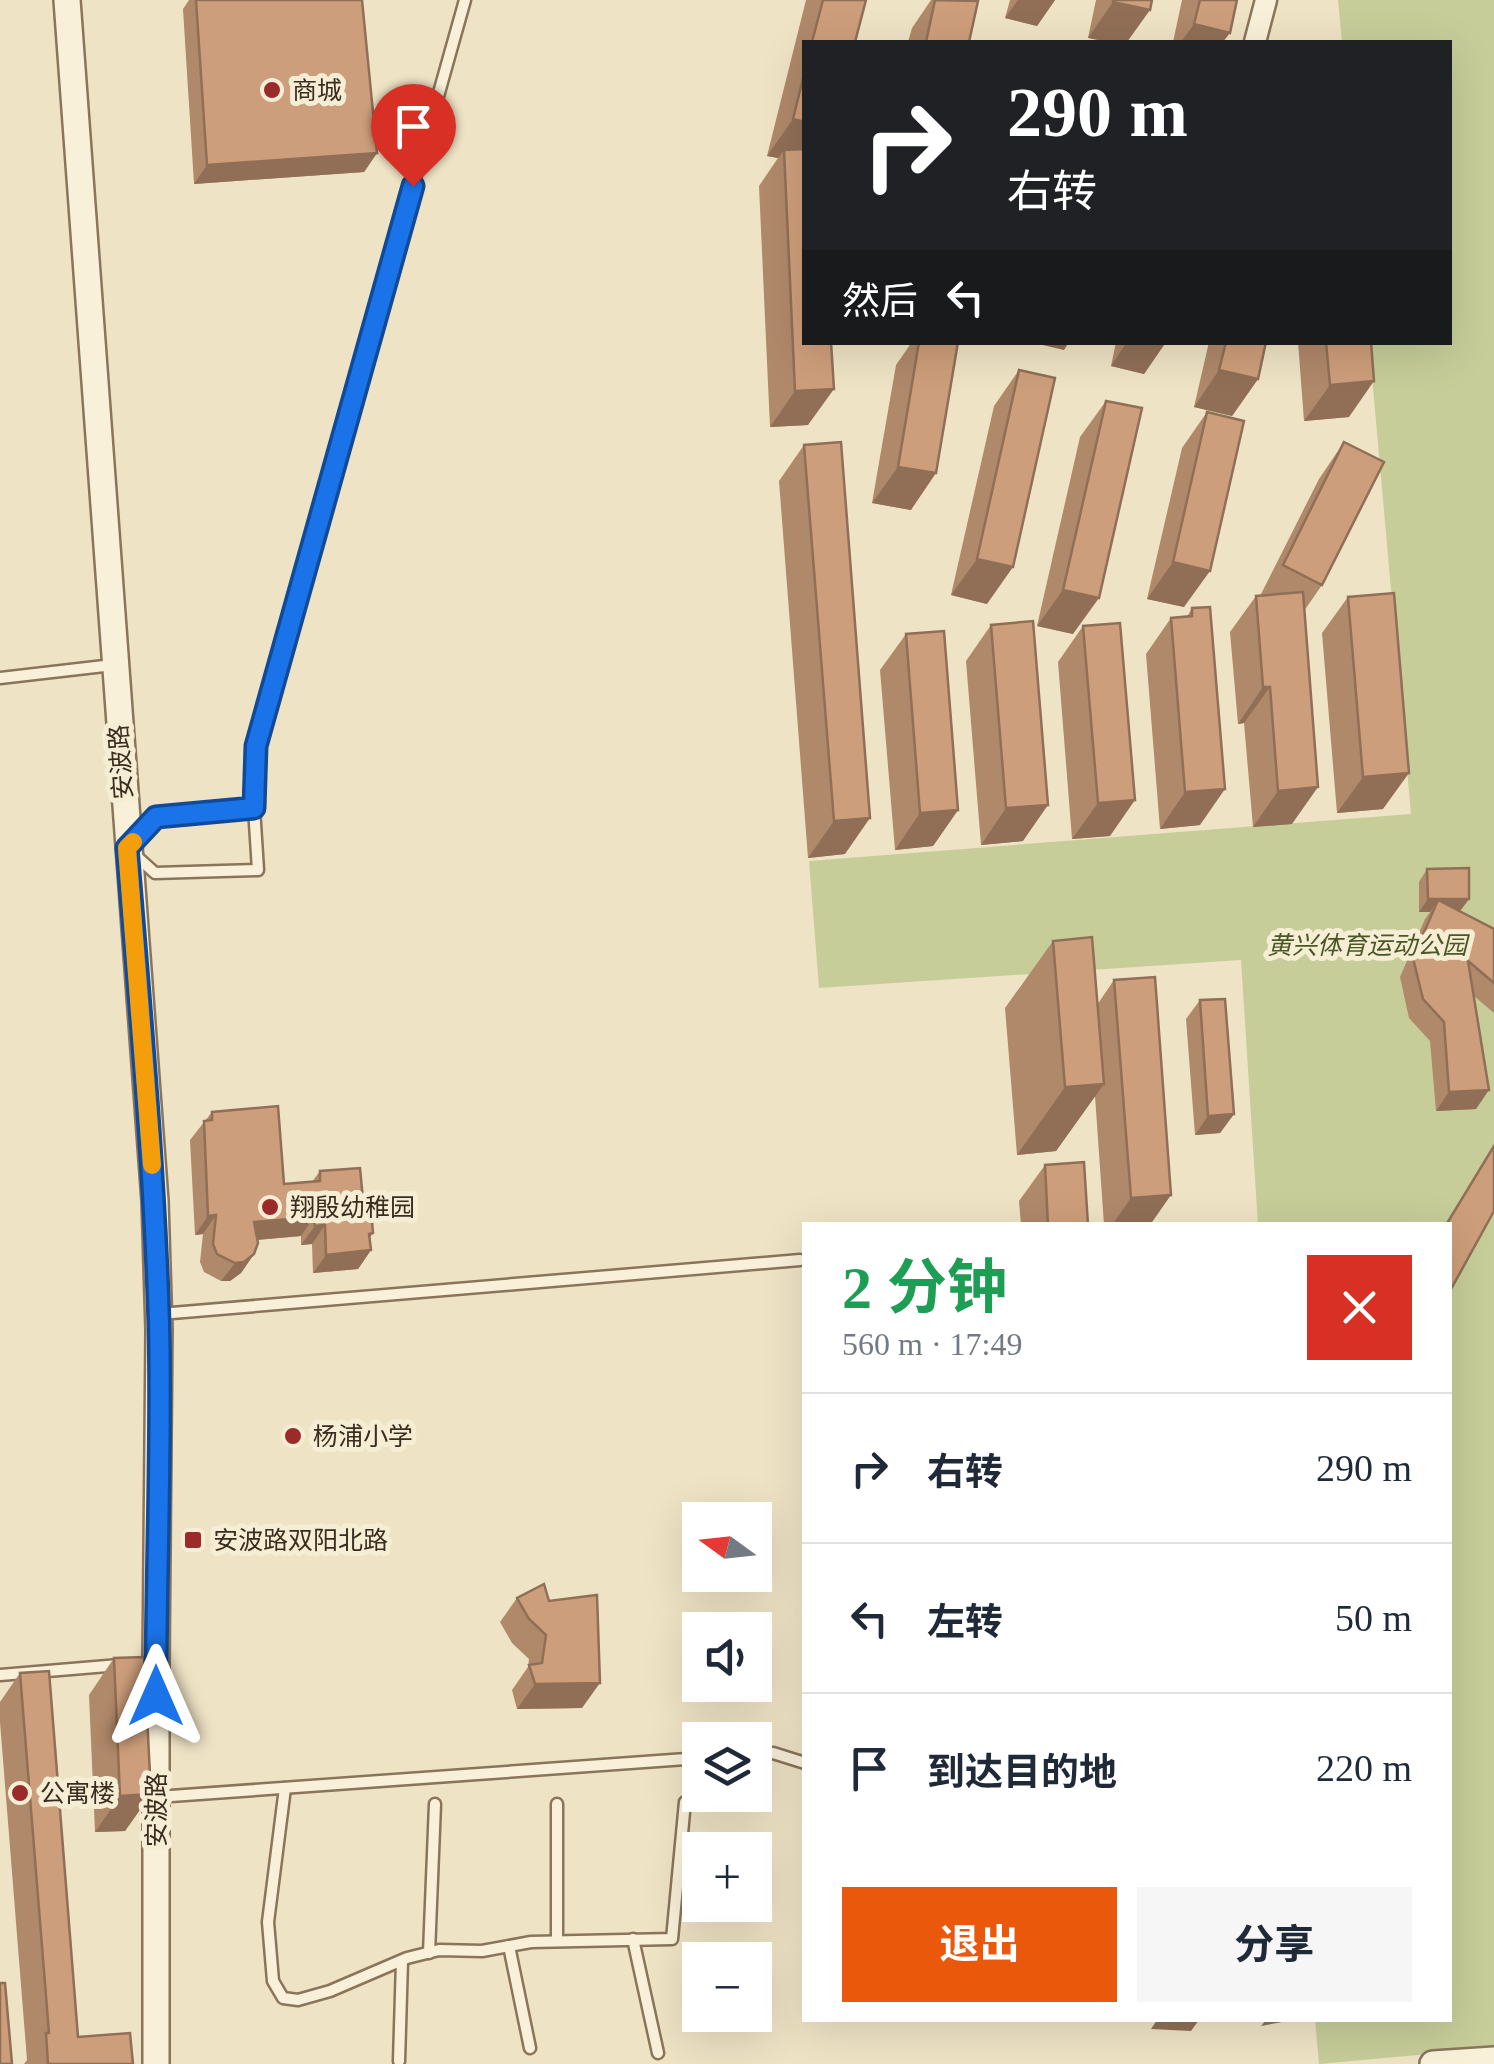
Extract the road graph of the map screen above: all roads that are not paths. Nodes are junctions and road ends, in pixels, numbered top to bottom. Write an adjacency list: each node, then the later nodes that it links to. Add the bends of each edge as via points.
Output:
1 (67, 0): 5 (street, 安波路)
2 (465, 0): 7 (lane, via 256,746)
3 (1266, 0): 4 (street)
4 (1256, 40)
5 (114, 665): 6 (lane); 8 (street, 安波路)
6 (0, 678)
7 (254, 808): 8 (lane, via 156,817); 8 (lane, via 258,870 156,873)
8 (127, 848): 10 (street, 安波路)
9 (800, 1260): 10 (lane)
10 (158, 1314): 11 (street, 安波路)
11 (156, 1662): 12 (lane); 17 (street, 安波路)
12 (0, 1675)
13 (772, 1753): 15 (lane)
14 (682, 1759): 16 (lane)
15 (802, 1762)
16 (286, 1788): 17 (lane); 25 (lane, via 268,1922 272,1981 283,1998 330,1991)
17 (156, 1797): 30 (street, 安波路)
18 (436, 1804): 24 (lane)
19 (558, 1804): 22 (lane)
20 (684, 1812): 21 (lane, via 672,1939)
21 (633, 1940): 22 (lane); 27 (lane)
22 (557, 1941): 23 (lane)
23 (509, 1946): 24 (lane); 26 (lane)
24 (428, 1952): 25 (lane)
25 (402, 1961): 29 (lane)
26 (530, 2048)
27 (658, 2053)
28 (1494, 2060): 31 (street)
29 (399, 2061)
30 (156, 2064)
31 (1433, 2064)

